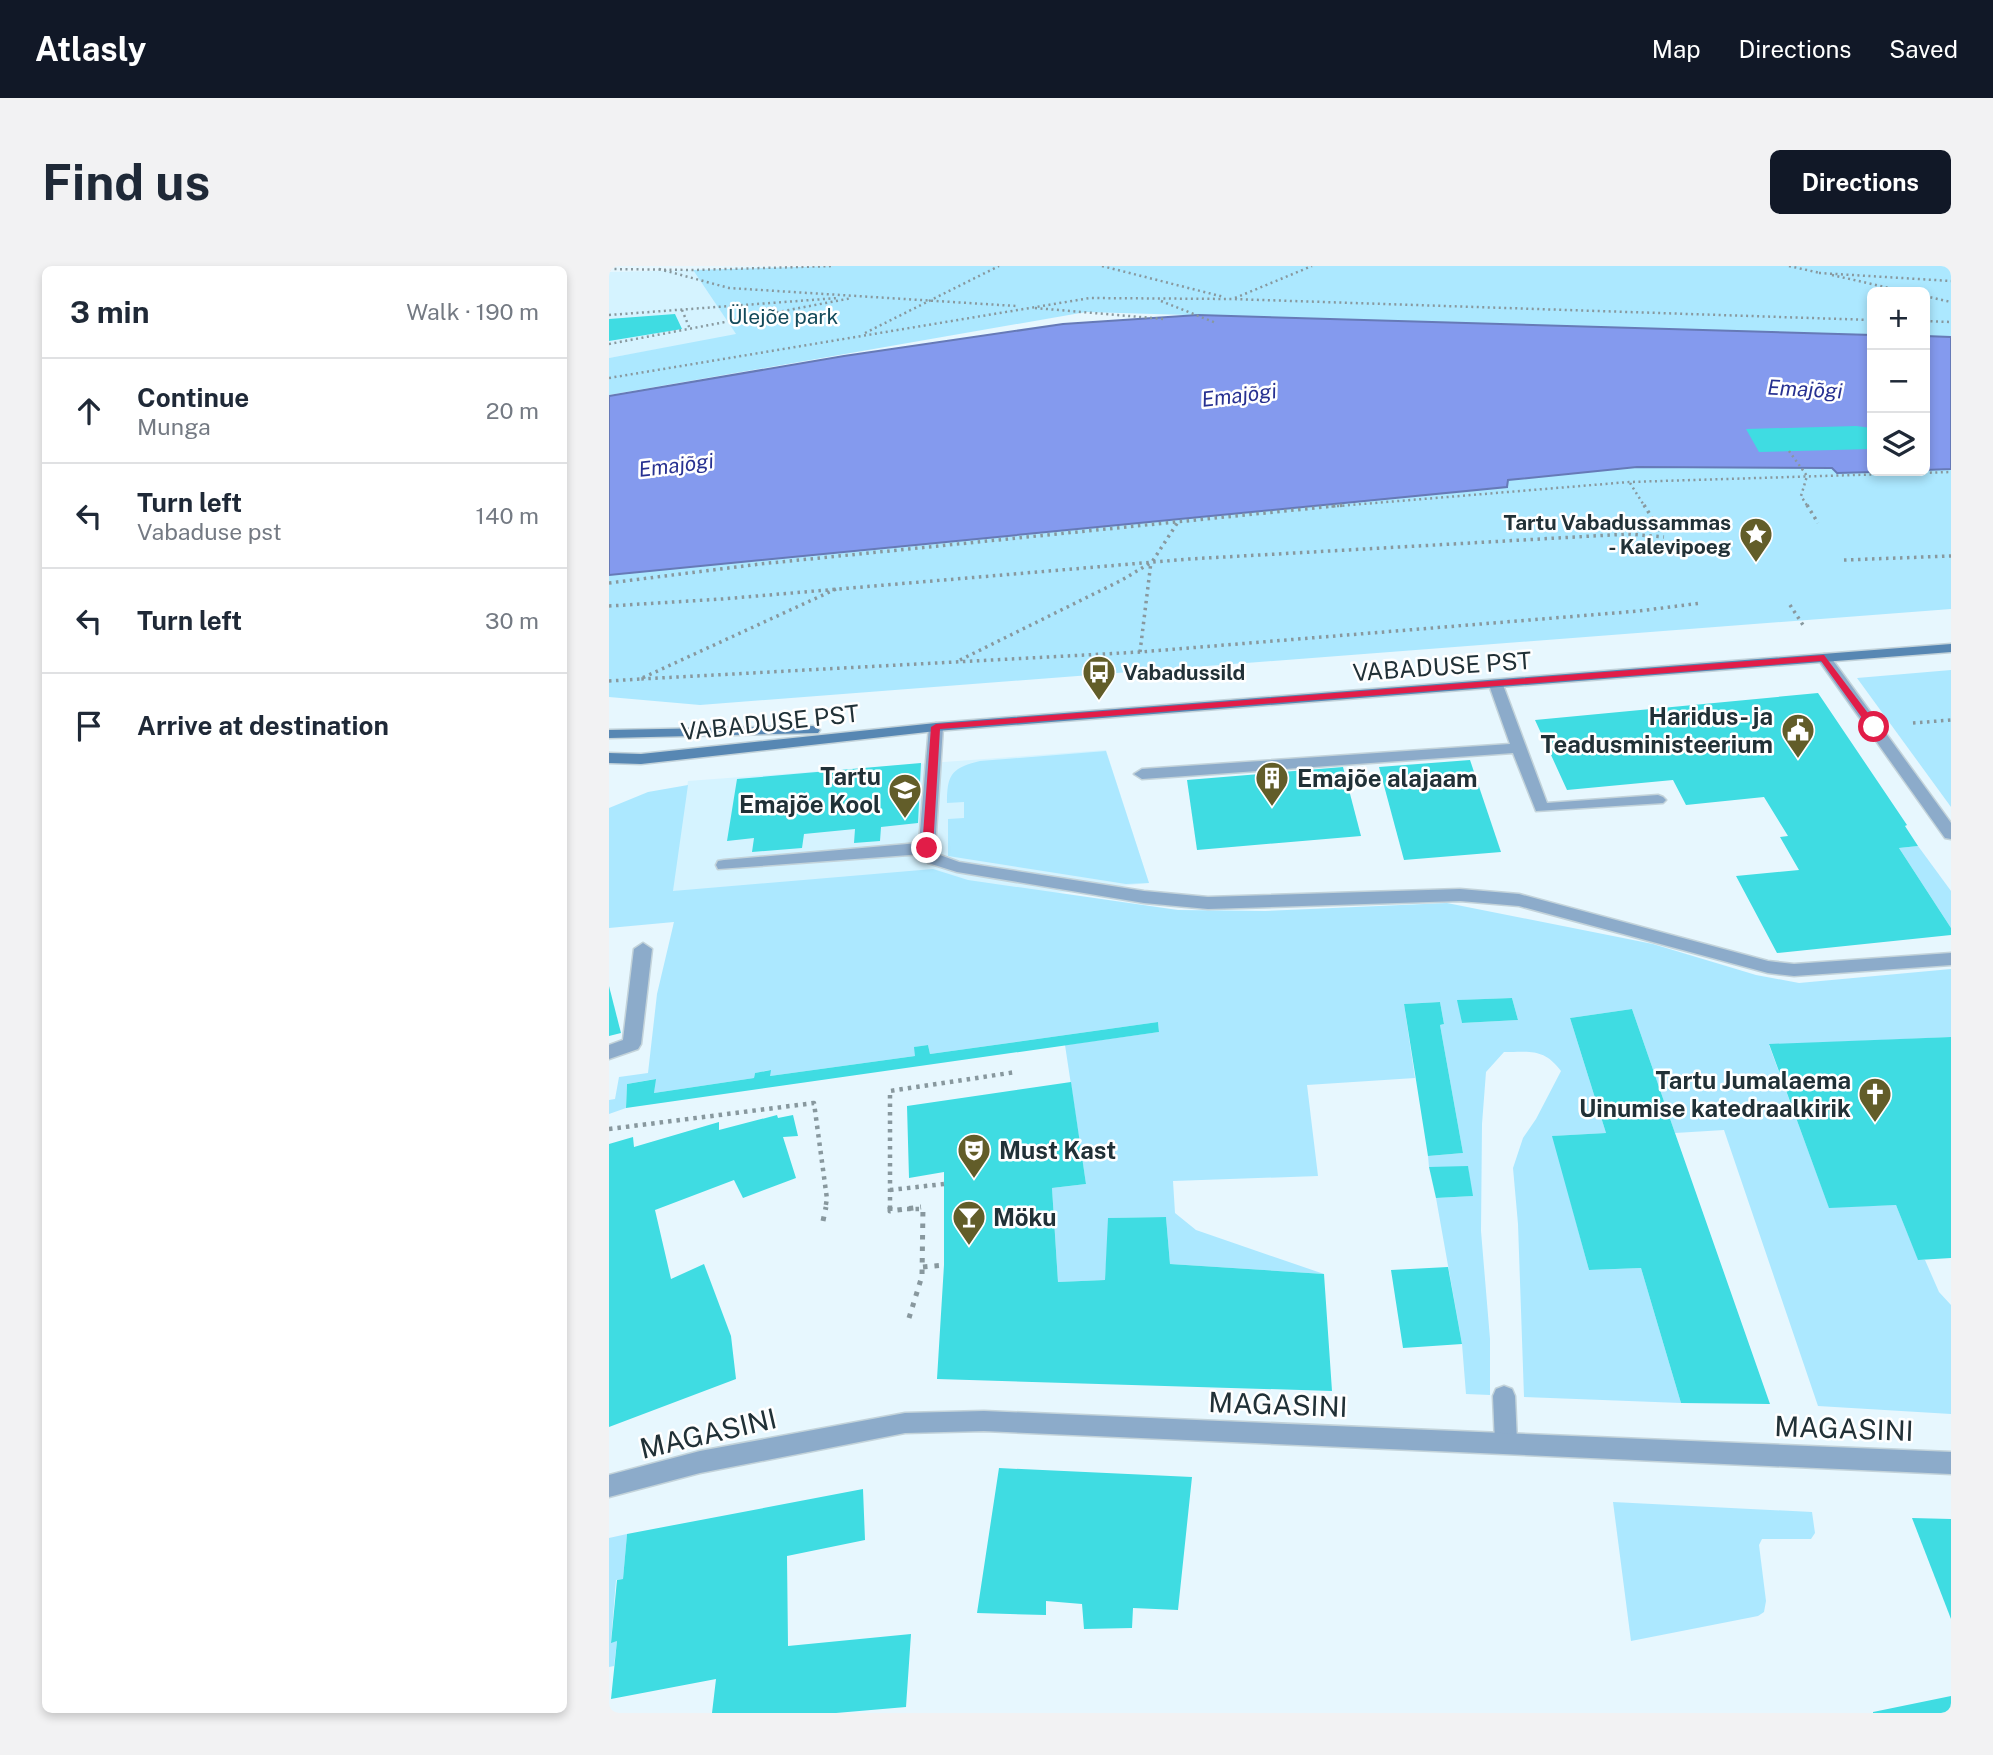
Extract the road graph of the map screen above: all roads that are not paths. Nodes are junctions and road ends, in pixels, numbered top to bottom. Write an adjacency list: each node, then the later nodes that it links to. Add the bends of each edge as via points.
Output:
1 (1951, 648): 2 (main road, VABADUSE PST)
2 (1824, 658): 3 (main road, VABADUSE PST); 12 (street)
3 (1496, 685): 4 (main road, VABADUSE PST); 6 (street)
4 (936, 727): 5 (main road, VABADUSE PST); 8 (main road, VABADUSE PST); 13 (street)
5 (609, 734)
6 (1519, 748): 10 (street); 11 (street, via 1541,808)
7 (609, 758): 8 (main road, VABADUSE PST)
8 (641, 759): 9 (main road)
9 (609, 765)
10 (1142, 774)
11 (1658, 800)
12 (1951, 834)
13 (927, 848): 14 (street); 16 (street, via 934,859 957,867 1178,901 1460,895 1519,900 1768,967 1794,970)
14 (724, 865)
15 (643, 949): 17 (street, via 632,1044)
16 (1951, 959)
17 (609, 1052)
18 (1504, 1396): 19 (street)
19 (1506, 1443): 20 (street, MAGASINI); 21 (street, MAGASINI, via 984,1421 905,1423 700,1462)
20 (1951, 1463)
21 (609, 1486)

